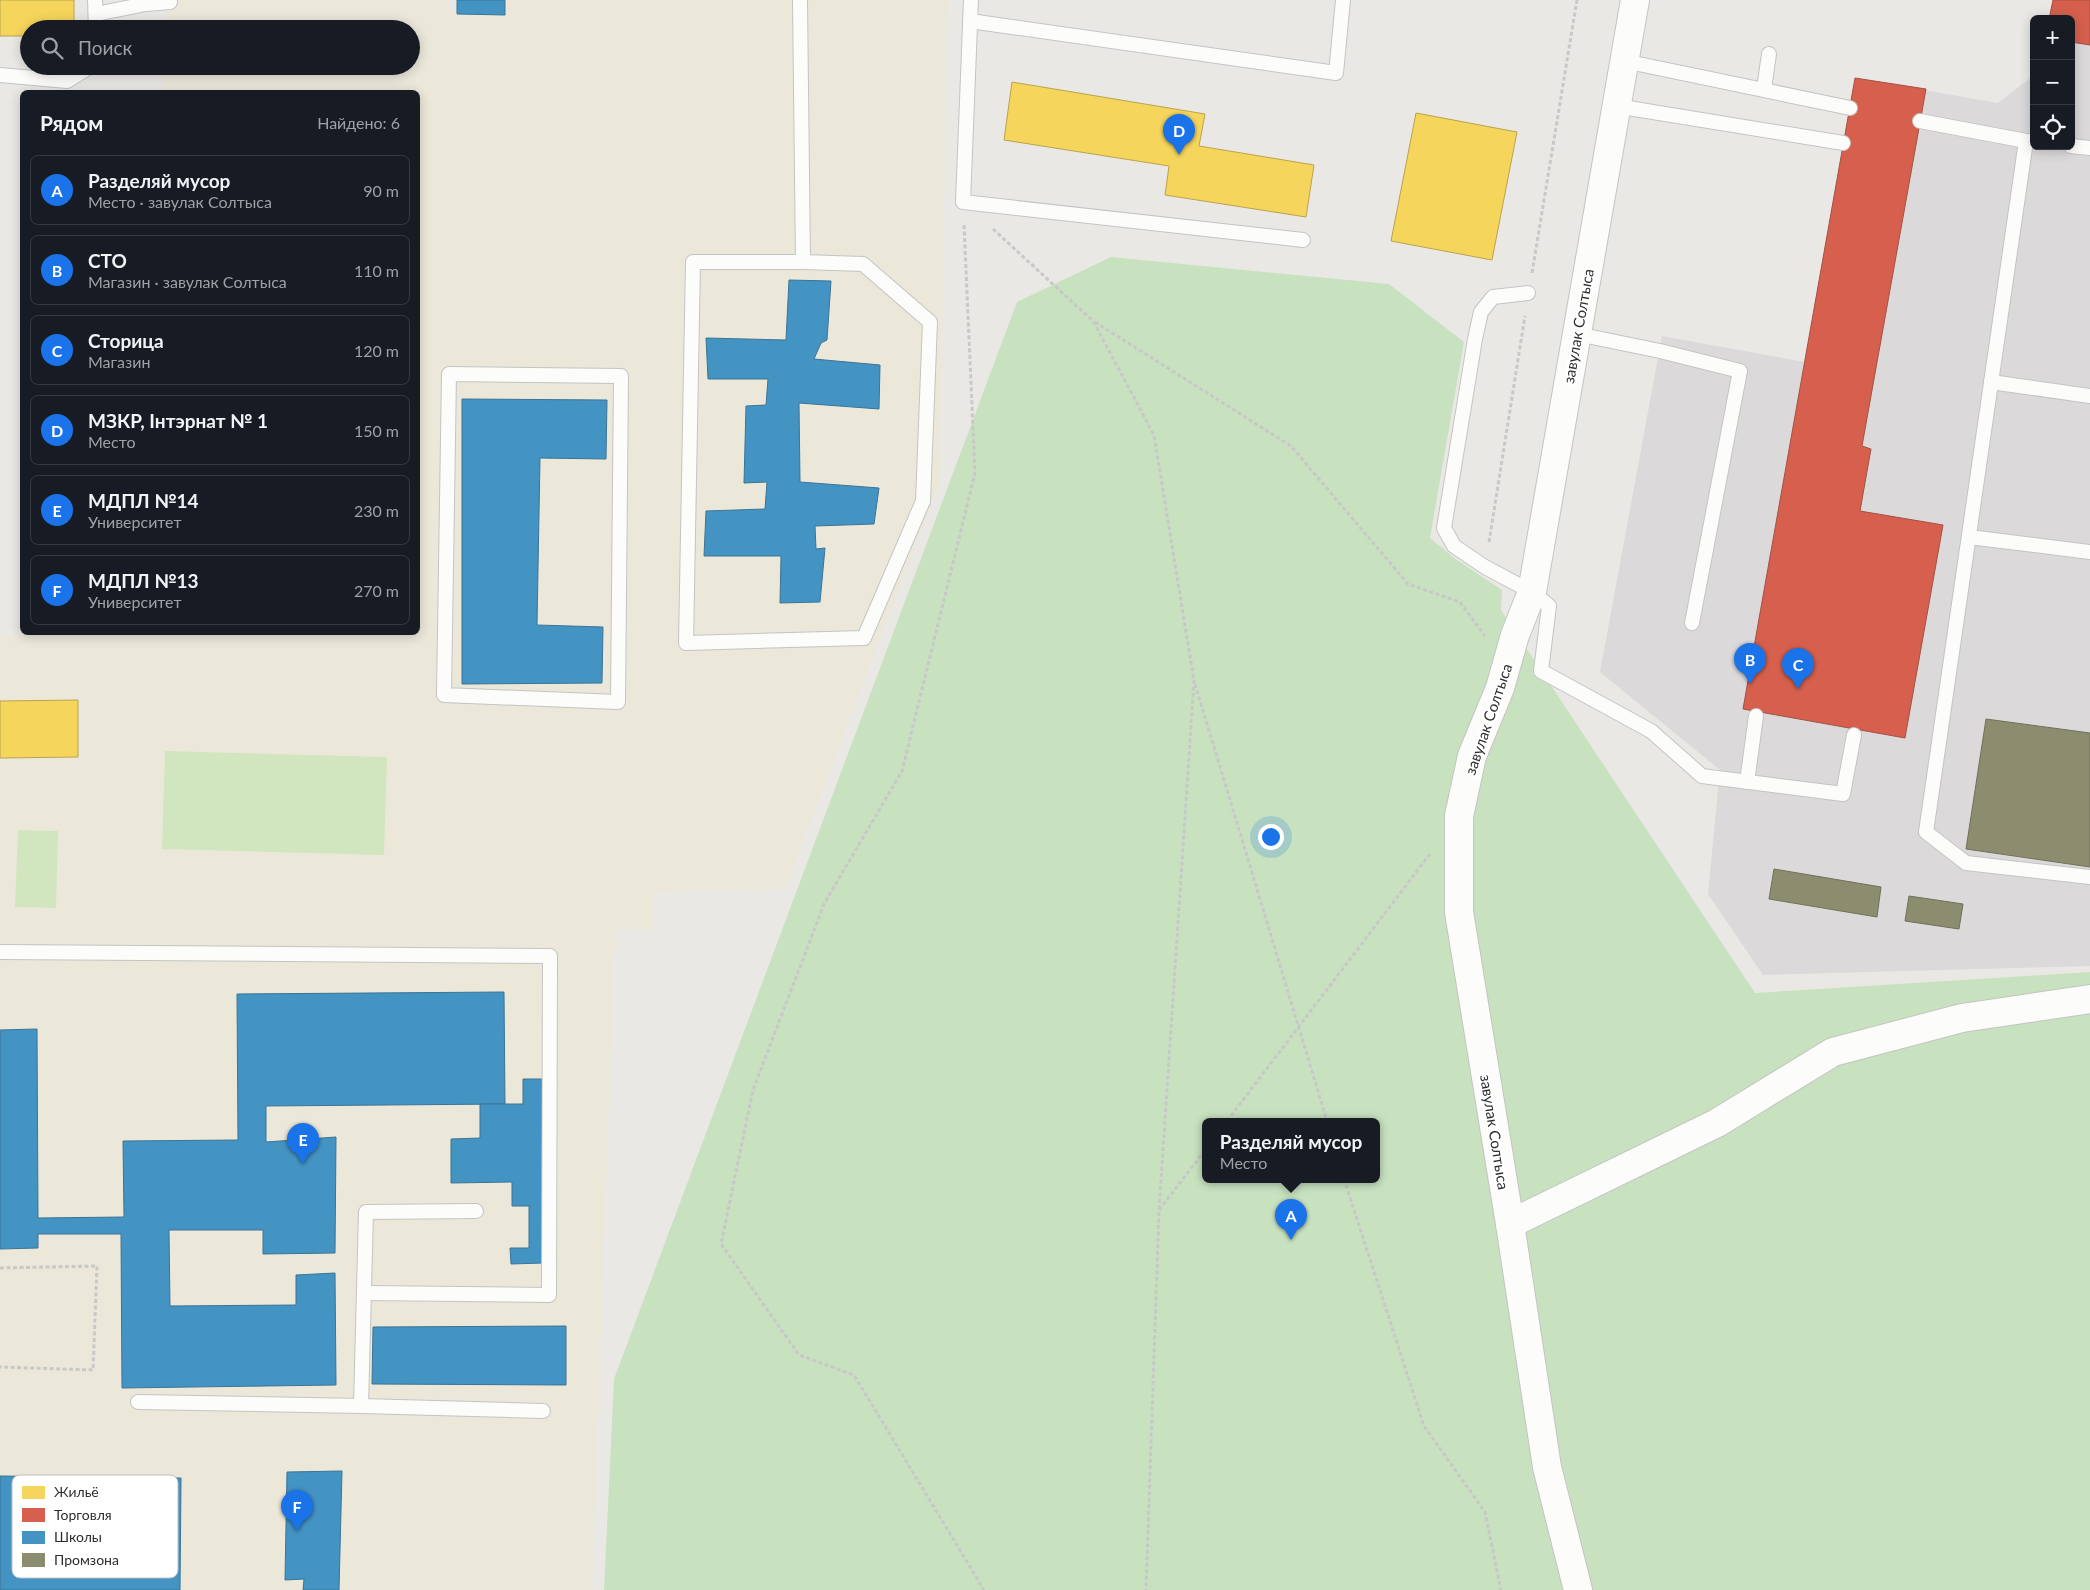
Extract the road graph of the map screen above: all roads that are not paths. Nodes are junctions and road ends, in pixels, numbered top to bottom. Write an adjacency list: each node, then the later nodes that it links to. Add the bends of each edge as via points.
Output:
1 (800, 0): 22 (lane)
2 (971, 0): 8 (lane)
3 (1343, 0): 8 (lane, via 1336,73)
4 (1635, 0): 10 (street, завулак Солтыса)
5 (170, 2): 6 (lane)
6 (96, 7): 7 (lane)
7 (96, 20)
8 (970, 21): 21 (lane, via 963,202)
9 (1769, 54): 13 (lane)
10 (1624, 62): 13 (lane); 14 (street, завулак Солтыса)
11 (0, 75): 12 (lane, via 67,81)
12 (76, 75)
13 (1764, 89): 15 (lane)
14 (1616, 106): 18 (lane); 24 (street, завулак Солтыса)
15 (1850, 108)
16 (1920, 121): 17 (lane)
17 (2030, 141): 26 (lane)
18 (1843, 143)
19 (2075, 146): 20 (lane)
20 (2090, 148)
21 (1303, 240)
22 (803, 262): 22 (lane, via 863,264 930,322 923,501 864,638 686,643 693,262)
23 (1528, 293): 30 (lane, via 1493,297 1481,312 1444,528 1454,546)
24 (1577, 334): 30 (street, завулак Солтыса); 31 (lane, via 1740,371)
25 (448, 374): 25 (lane, via 621,376 618,702 444,695)
26 (1991, 382): 27 (lane); 28 (lane)
27 (2090, 396)
28 (1969, 537): 29 (lane); 35 (lane, via 1926,832 1966,864)
29 (2090, 552)
30 (1532, 592): 34 (lane, via 1549,606 1541,671 1651,730 1702,776); 39 (street, завулак Солтыса, via 1500,688 1472,756 1459,816 1459,912)
31 (1692, 623)
32 (1756, 716): 34 (lane)
33 (1854, 735): 34 (lane, via 1842,794)
34 (1747, 782)
35 (2090, 878)
36 (0, 952): 40 (lane, via 550,956 549,1295)
37 (2090, 999): 39 (street, via 1962,1018 1833,1052 1717,1123)
38 (476, 1210): 40 (lane, via 366,1212)
39 (1510, 1224): 44 (street, завулак Солтыса, via 1547,1467)
40 (364, 1293): 42 (lane)
41 (138, 1402): 42 (lane)
42 (361, 1406): 43 (lane)
43 (543, 1411)
44 (1578, 1590)

